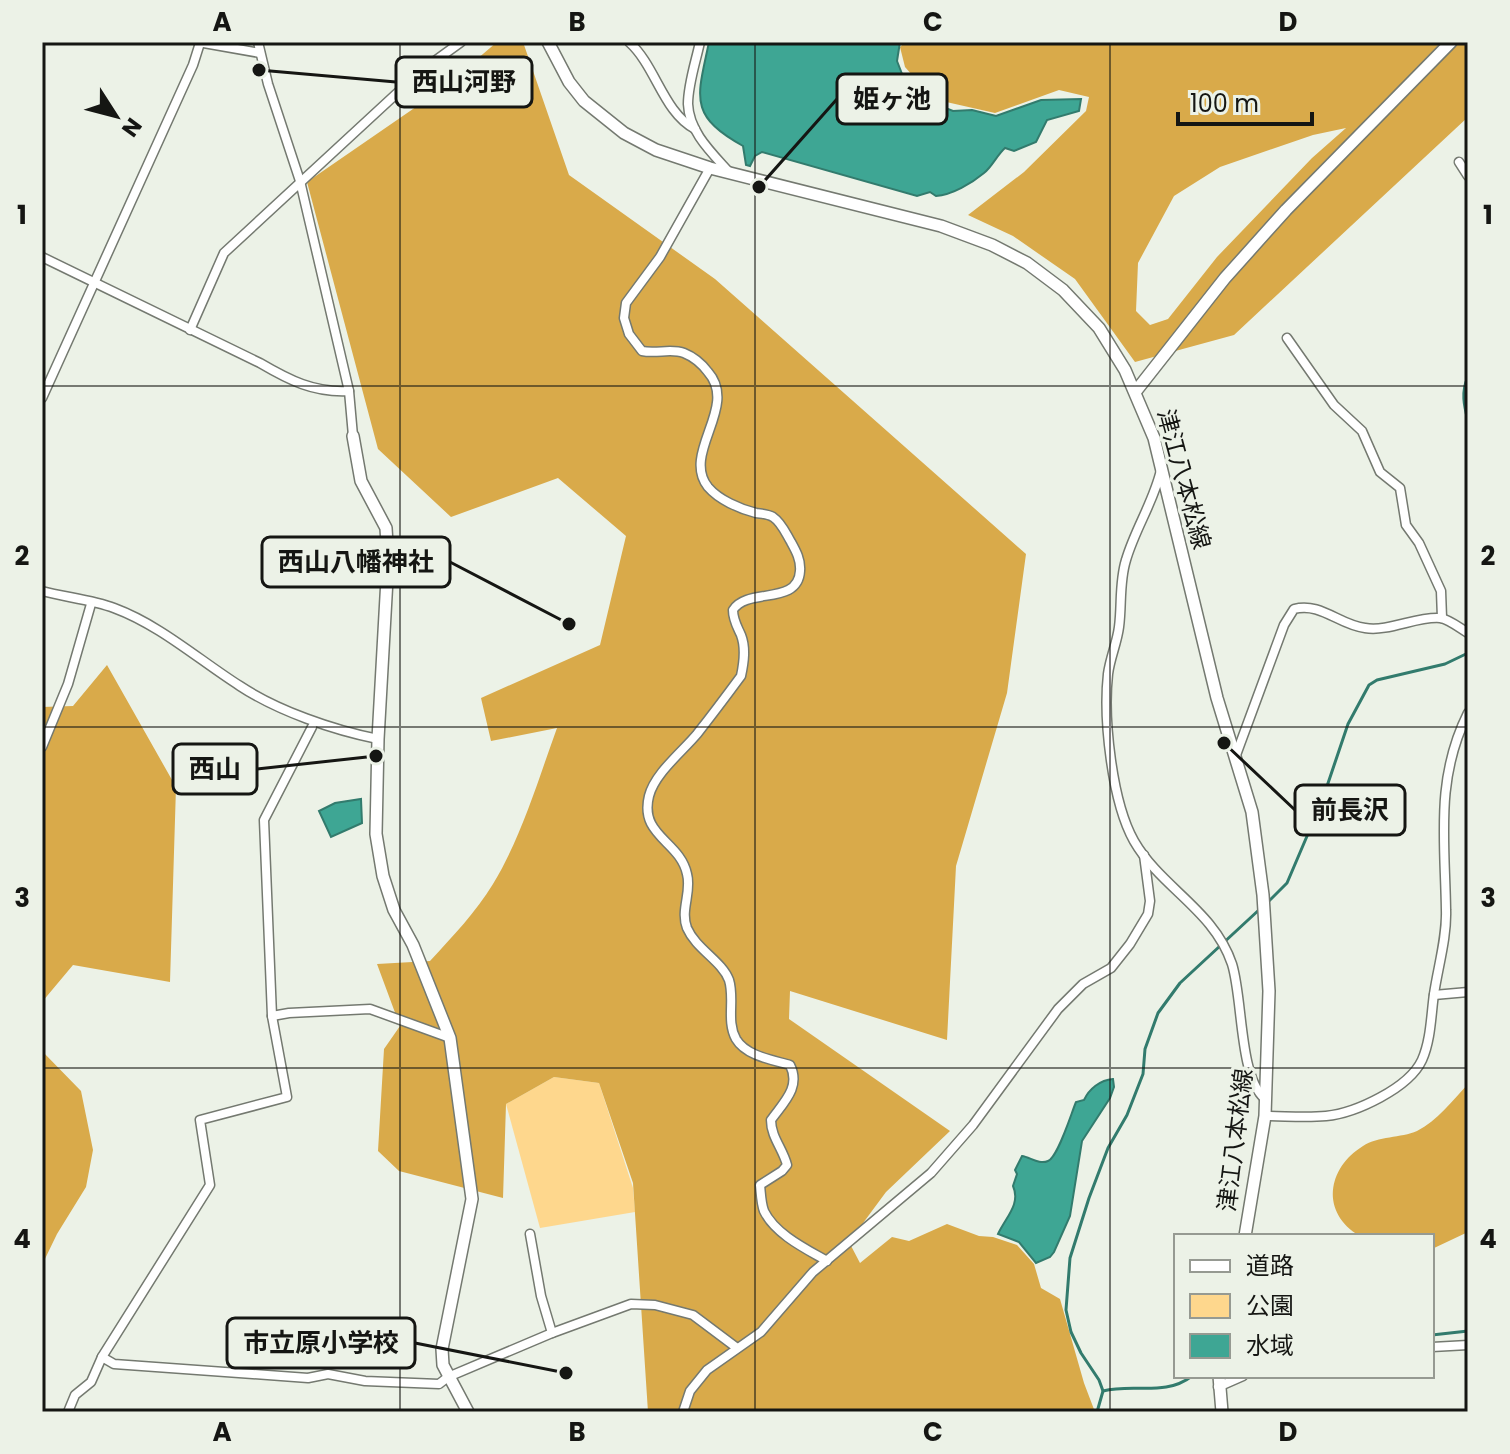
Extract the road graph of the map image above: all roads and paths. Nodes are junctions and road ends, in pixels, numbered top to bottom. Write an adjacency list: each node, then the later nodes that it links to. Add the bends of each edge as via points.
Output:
1 (258, 42): 8 (street)
2 (461, 42): 14 (street, via 421,71)
3 (548, 42): 11 (main road, 津江八本松線, via 569,82 594,111 656,150)
4 (629, 42): 9 (street, via 683,123)
5 (700, 42): 9 (street, via 688,104)
6 (1451, 42): 20 (main road, via 1286,210)
7 (199, 43): 8 (street); 16 (street)
8 (260, 53): 14 (street)
9 (695, 129): 12 (street)
10 (1459, 162): 13 (street)
11 (710, 168): 12 (main road, 津江八本松線); 42 (street, via 660,257 626,303 624,318 642,351 682,352 716,381 719,398 702,460 703,476 709,488 736,506 777,520 801,569 791,588 743,599 733,610 745,653 741,676 655,784 648,821 687,873 687,927 730,983 736,1039 761,1057 790,1065 795,1074 794,1088 771,1120 787,1165 760,1185 762,1202 765,1214 781,1230)
12 (730, 173): 20 (main road, 津江八本松線, via 941,226 1027,263 1063,290 1099,328)
13 (1468, 176)
14 (300, 181): 17 (street, via 224,253); 19 (street)
15 (42, 257): 16 (street)
16 (95, 282): 17 (street); 21 (street)
17 (190, 330): 19 (street, via 294,383)
18 (1287, 338): 26 (street, via 1334,405 1362,431 1380,472 1400,488 1406,525 1441,591)
19 (349, 391): 22 (street)
20 (1136, 391): 23 (main road, 津江八本松線)
21 (42, 398)
22 (353, 436): 30 (main road, via 361,481 386,528)
23 (1161, 468): 32 (main road, 津江八本松線); 33 (street, via 1125,562 1108,674 1118,805)
24 (42, 591): 25 (street)
25 (91, 604): 30 (street, via 112,607 144,623 244,689 303,716); 31 (street, via 68,684)
26 (1442, 618): 27 (street); 32 (street, via 1368,629 1314,608 1294,609)
27 (1468, 633)
28 (1468, 713): 35 (street, via 1444,788 1446,919)
29 (312, 727): 36 (street, via 264,820)
30 (378, 739): 37 (main road, via 376,834 383,876)
31 (42, 747)
32 (1236, 755): 38 (main road, 津江八本松線, via 1252,812 1263,895 1269,991)
33 (1144, 855): 38 (street, via 1219,935 1235,978 1249,1074); 42 (street, via 1148,914 1130,944 1111,968 1083,984 1058,1009 941,1162)
34 (1468, 992): 35 (street)
35 (1434, 995): 39 (street, via 1424,1056 1399,1086 1328,1116)
36 (272, 1016): 37 (street, via 370,1009); 47 (street, via 287,1097 200,1120 210,1185)
37 (450, 1038): 48 (main road, via 472,1199 442,1349)
38 (1264, 1098): 39 (main road, 津江八本松線)
39 (1265, 1116): 41 (main road, 津江八本松線)
40 (530, 1234): 43 (street)
41 (1245, 1234)
42 (827, 1261): 46 (street, via 772,1322)
43 (552, 1333): 46 (street, via 642,1303 693,1315); 48 (street)
44 (1468, 1345): 45 (street)
45 (1434, 1347)
46 (737, 1348): 52 (street, via 707,1370 690,1391)
47 (102, 1357): 48 (street, via 114,1364 308,1378 328,1374 439,1384); 50 (street)
48 (448, 1377): 51 (main road)
49 (1218, 1381): 53 (main road)
50 (68, 1412)
51 (468, 1412)
52 (683, 1412)
53 (1222, 1412)

